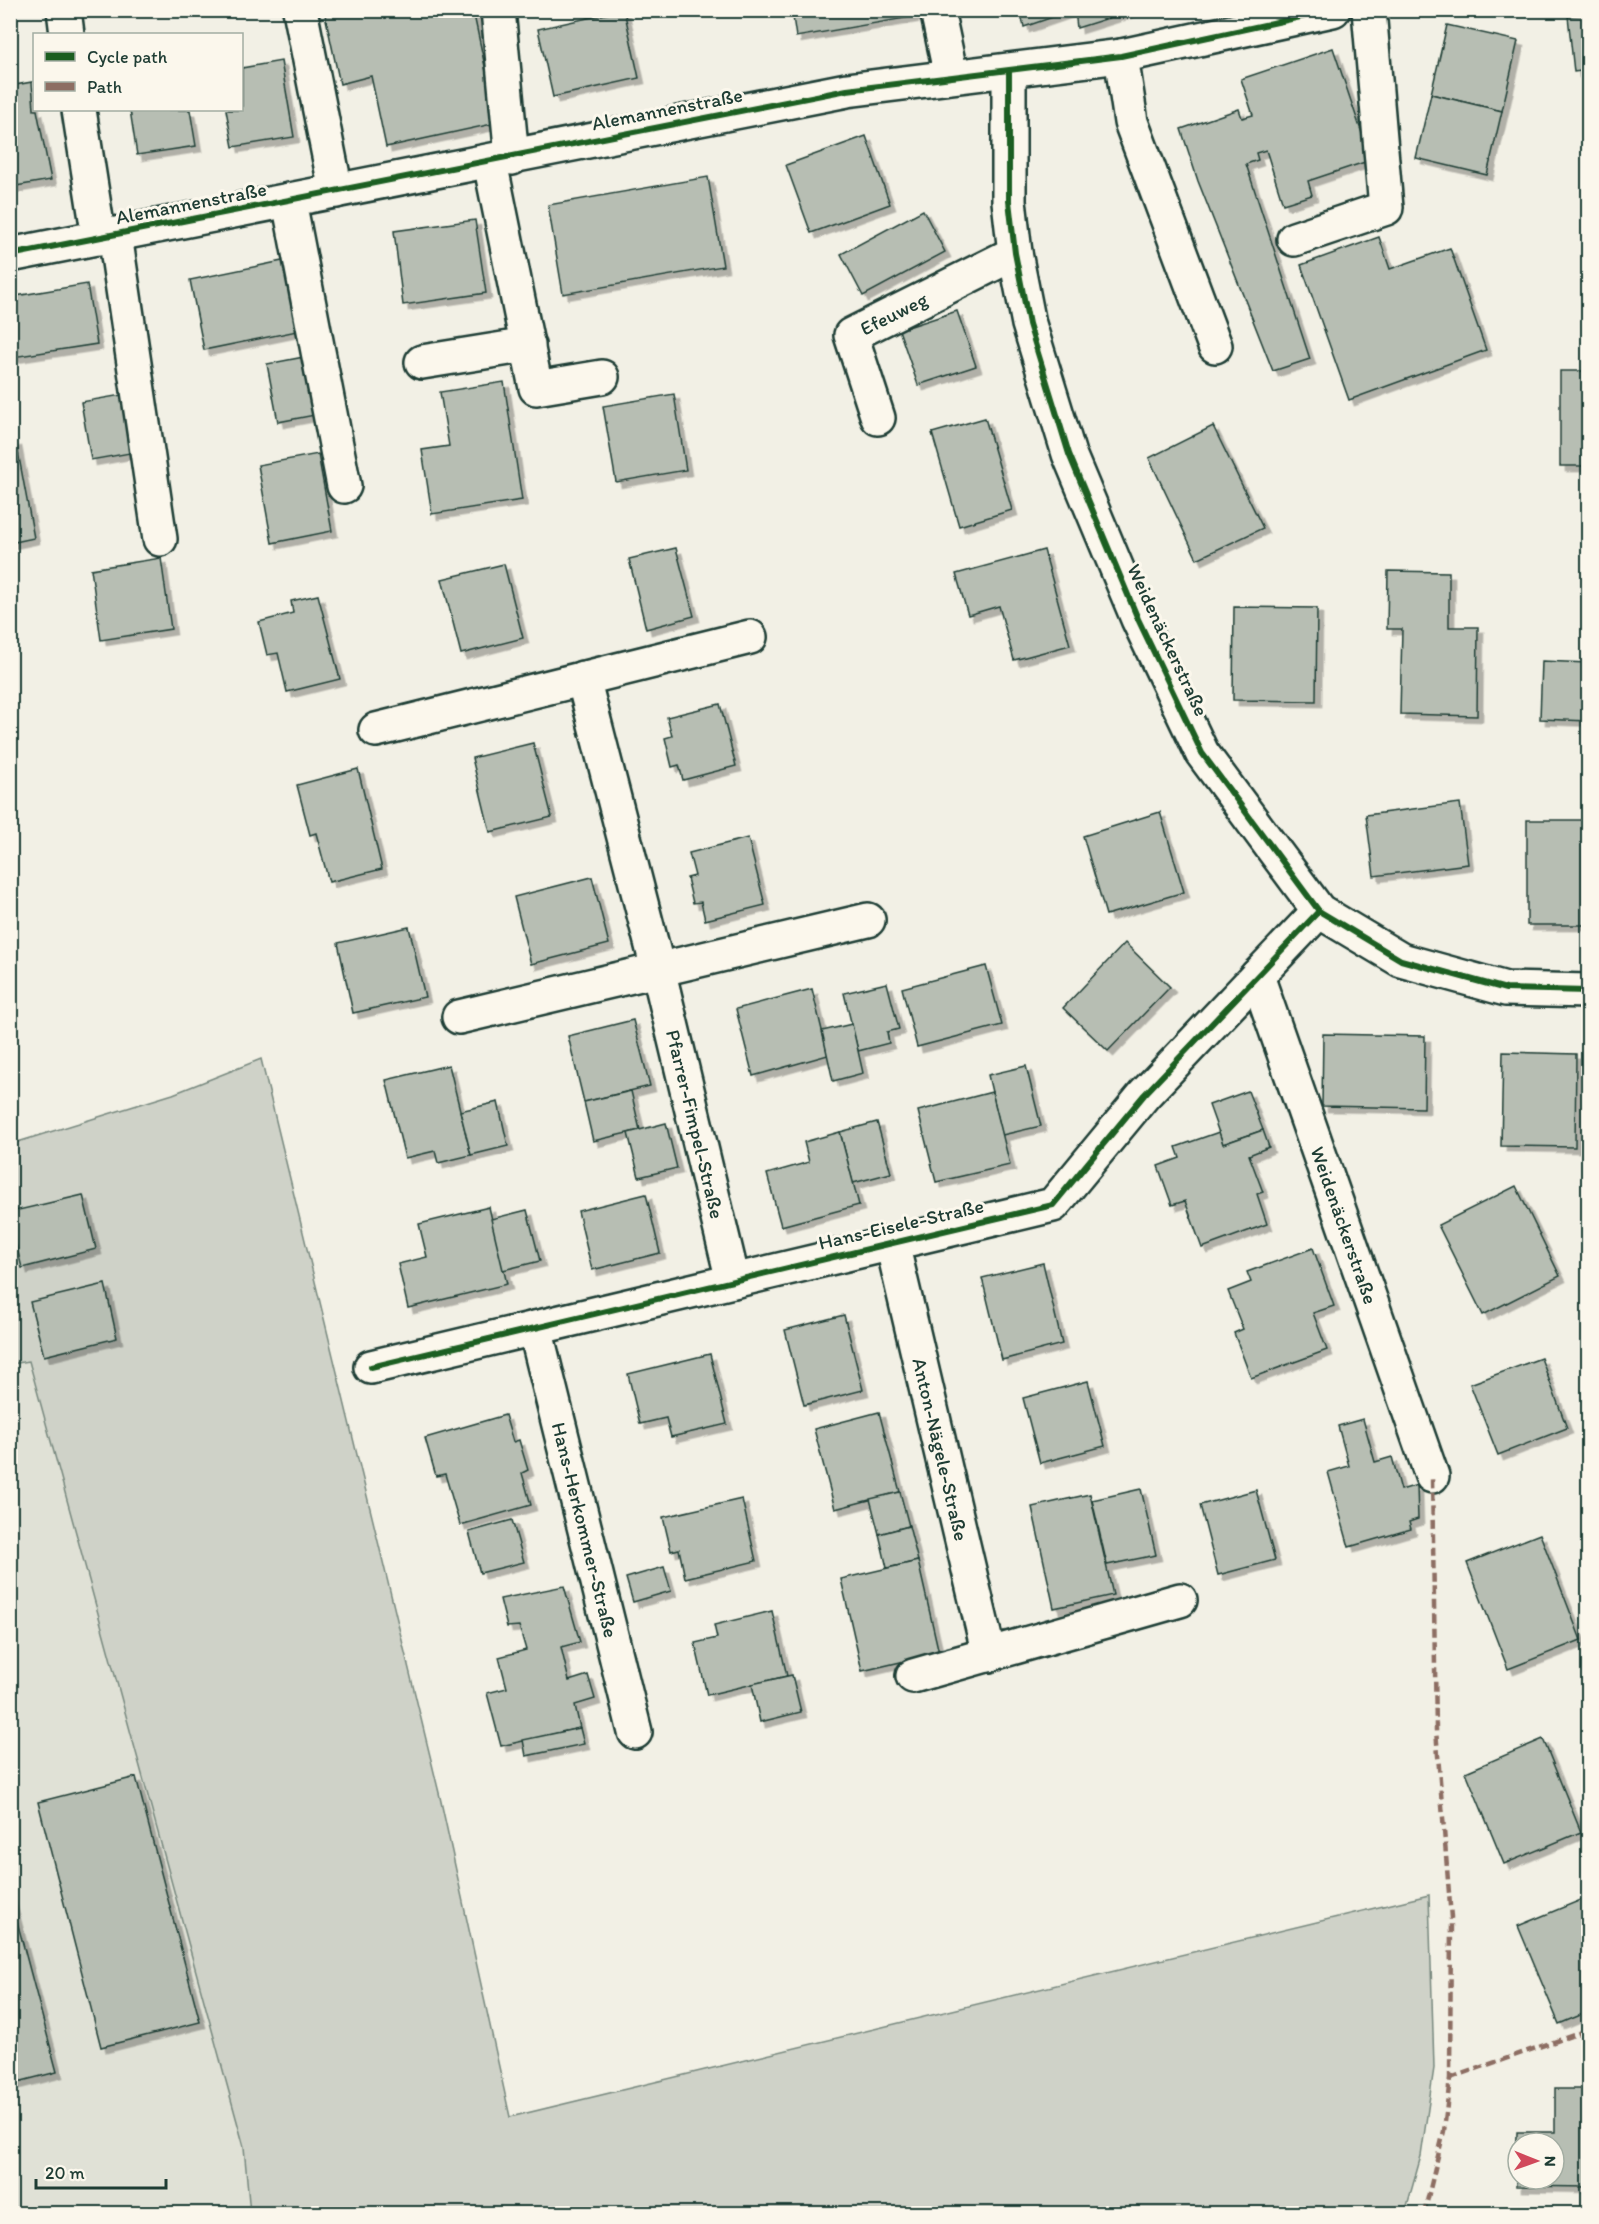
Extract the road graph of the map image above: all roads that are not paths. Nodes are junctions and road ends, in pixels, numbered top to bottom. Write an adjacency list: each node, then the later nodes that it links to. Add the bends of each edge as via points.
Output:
1 (64, 10): 7 (street)
2 (300, 10): 13 (street)
3 (498, 10): 12 (street)
4 (937, 10): 10 (street)
5 (1333, 10): 8 (street, Alemannenstraße)
6 (1370, 10): 16 (street, via 1386,208)
7 (67, 33)
8 (1121, 56): 9 (street, Alemannenstraße); 20 (street, via 1131,122)
9 (1009, 71): 10 (street, Alemannenstraße); 17 (street, Weidenäckerstraße, via 1009,201)
10 (951, 76): 12 (street, Alemannenstraße, via 847,90)
11 (79, 111): 15 (street)
12 (501, 160): 13 (street, Alemannenstraße); 19 (street)
13 (336, 191): 14 (street, Alemannenstraße)
14 (289, 201): 15 (street, Alemannenstraße); 24 (street, Alemannenstraße)
15 (107, 237): 18 (street, Alemannenstraße); 25 (street, Alemannenstraße)
16 (1294, 239)
17 (1015, 253): 23 (street, Efeuweg, via 851,335); 29 (street, Weidenäckerstraße, via 1029,324 1069,454 1138,619 1202,753)
18 (10, 255)
19 (528, 345): 21 (street); 22 (street, via 536,388)
20 (1215, 346)
21 (422, 362)
22 (602, 377)
23 (878, 418)
24 (344, 486)
25 (160, 538)
26 (750, 637): 27 (street)
27 (583, 678): 28 (street); 31 (street, Pfarrer-Fimpel-Straße)
28 (376, 730)
29 (1319, 911): 32 (street, Hans-Eisele-Straße); 33 (street, Weidenäckerstraße, via 1401,960 1506,989)
30 (868, 920): 31 (street)
31 (658, 969): 34 (street); 36 (street, Pfarrer-Fimpel-Straße)
32 (1257, 976): 35 (street, Hans-Eisele-Straße, via 1144,1095 1053,1205); 39 (street, Weidenäckerstraße)
33 (1588, 991)
34 (459, 1017)
35 (892, 1243): 36 (street, Hans-Eisele-Straße); 41 (street, Anton-Nägele-Straße)
36 (733, 1281): 37 (street, Hans-Eisele-Straße)
37 (535, 1328): 38 (street, Hans-Eisele-Straße); 43 (street, Hans-Herkommer-Straße)
38 (371, 1367)
39 (1432, 1476)
40 (1180, 1600): 41 (street)
41 (989, 1655): 42 (street)
42 (913, 1676)
43 (635, 1732)

